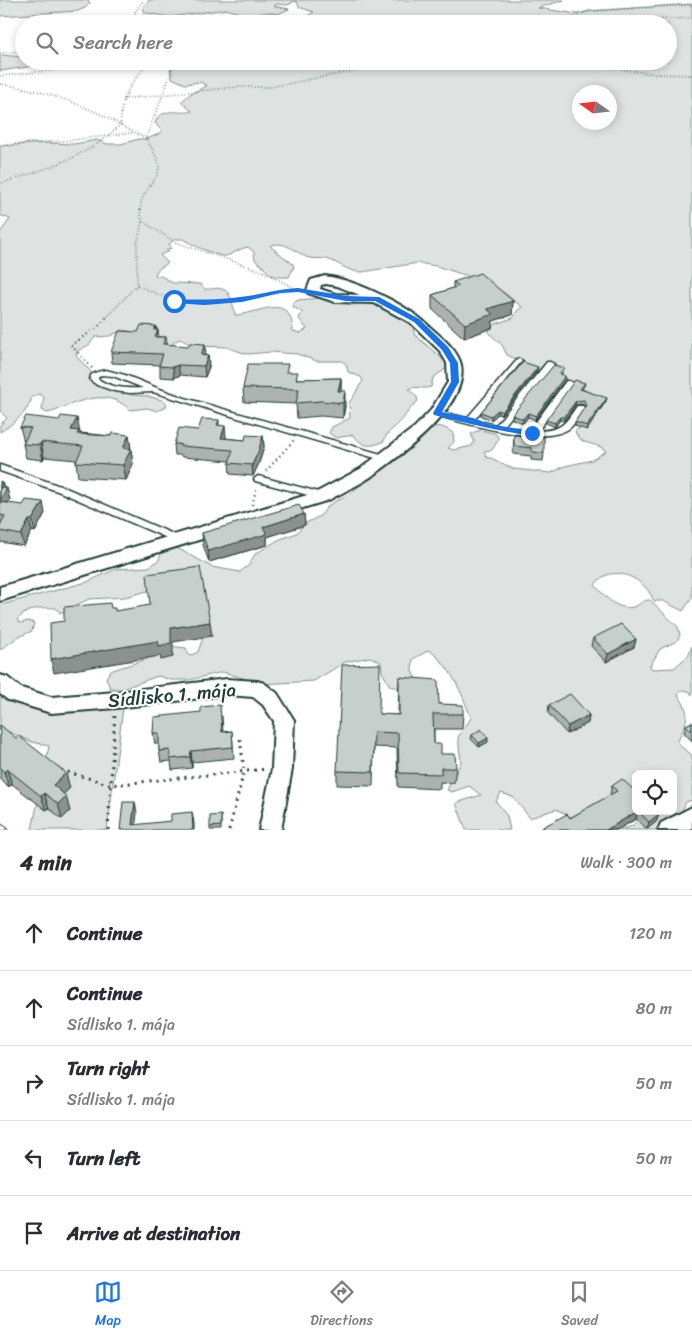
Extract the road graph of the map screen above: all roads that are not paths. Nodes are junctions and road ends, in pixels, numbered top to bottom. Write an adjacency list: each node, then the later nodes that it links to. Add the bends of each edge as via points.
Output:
1 (321, 295): 7 (street, via 376,298 416,320 445,349 454,363 455,382)
2 (519, 361): 8 (lane)
3 (550, 364): 9 (lane)
4 (569, 383): 10 (lane)
5 (152, 390): 5 (lane, via 103,371 97,373 94,380 112,388); 11 (lane)
6 (580, 408): 10 (lane, via 567,427 551,433)
7 (437, 413): 8 (lane); 11 (street)
8 (470, 420): 9 (lane)
9 (498, 428): 10 (lane)
10 (532, 433)
11 (385, 458): 14 (street, via 366,473)
12 (0, 468): 15 (lane, via 63,490)
13 (258, 479): 14 (lane)
14 (323, 496): 15 (street)
15 (179, 540): 16 (street)
16 (0, 594)
17 (0, 683): 19 (street, Sídlisko 1. mája, via 15,694 50,705 227,687 257,690 270,700 284,720 282,769)
18 (692, 817): 20 (street)
19 (270, 830)
20 (669, 830)

